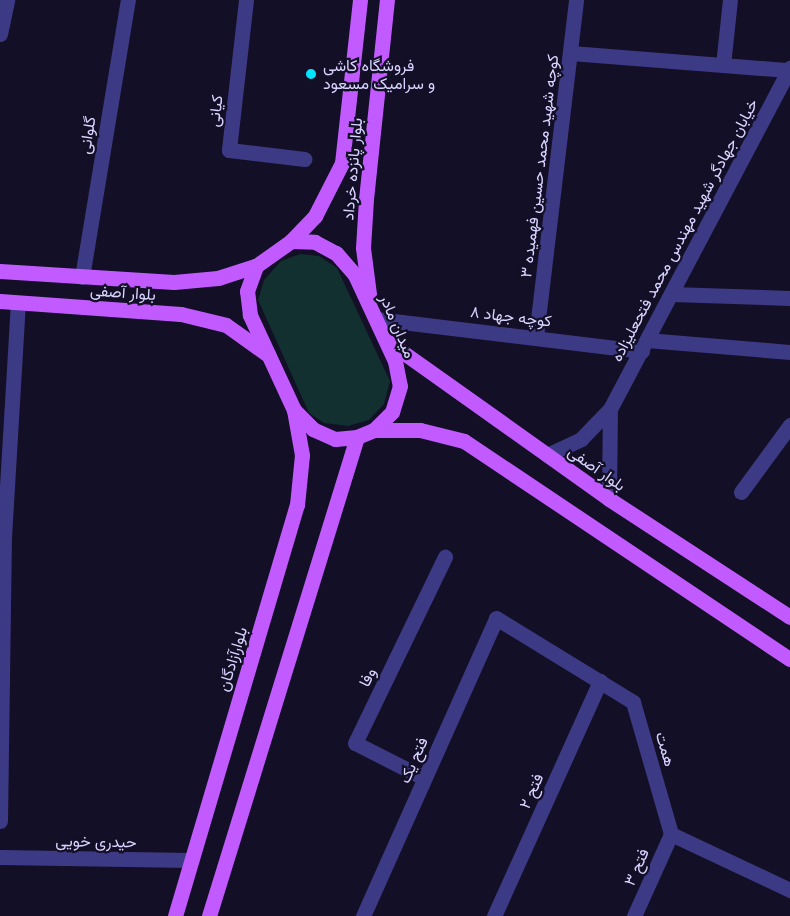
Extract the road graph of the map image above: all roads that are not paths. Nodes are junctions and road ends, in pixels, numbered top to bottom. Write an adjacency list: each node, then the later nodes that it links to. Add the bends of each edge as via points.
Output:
1 (7, 0): 8 (street)
2 (128, 0): 16 (street, گلوانی)
3 (246, 0): 12 (street, کیانی, via 229,150)
4 (360, 0): 13 (main road, بلوار پانزده خرداد, via 342,163 315,216)
5 (387, 0): 21 (main road, بلوار پانزده خرداد, via 363,248)
6 (576, 0): 9 (street, کوچه شهید محمد حسین فهمیده ۳)
7 (730, 0): 10 (street)
8 (0, 34)
9 (571, 53): 10 (street); 22 (street, کوچه شهید محمد حسین فهمیده ۳)
10 (723, 65): 11 (street)
11 (789, 69): 17 (street, خیابان جهادگر شهید مهندس محمد فتحعلیزاده)
12 (304, 159)
13 (291, 241): 14 (main road); 21 (main road, میدان مادر, via 315,242 336,253)
14 (256, 266): 16 (main road, بلوار آصفی, via 218,278 174,282); 26 (main road, میدان مادر, via 247,291 250,315)
15 (0, 271): 16 (main road, بلوار آصفی)
16 (82, 277)
17 (672, 294): 18 (street); 24 (street, خیابان جهادگر شهید مهندس محمد فتحعلیزاده)
18 (790, 298)
19 (0, 302): 20 (main road, بلوار آصفی)
20 (18, 303): 26 (main road, بلوار آصفی, via 182,314 226,325); 35 (street)
21 (374, 312): 22 (street, کوچه جهاد ۸); 23 (main road, میدان مادر)
22 (536, 336): 24 (street, کوچه جهاد ۸)
23 (387, 341): 30 (main road, میدان مادر, via 400,386 392,412); 32 (main road, بلوار آصفی)
24 (645, 345): 25 (street, کوچه جهاد ۸); 27 (street, خیابان جهادگر شهید مهندس محمد فتحعلیزاده)
25 (790, 352)
26 (269, 356): 28 (main road, میدان مادر)
27 (610, 409): 32 (street, خیابان جهادگر شهید مهندس محمد فتحعلیزاده, via 581,439); 34 (street, خیابان جهادگر شهید مهندس محمد فتحعلیزاده)
28 (294, 410): 31 (main road, میدان مادر, via 313,429 335,439); 45 (main road, بلوارآزادگان, via 302,455 297,506)
29 (790, 425): 33 (street)
30 (374, 430): 31 (main road, میدان مادر); 39 (main road, via 420,430 464,441)
31 (357, 437): 48 (main road)
32 (547, 455): 34 (main road, بلوار آصفی)
33 (741, 492)
34 (609, 499): 37 (main road, بلوار آصفی)
35 (2, 537): 42 (street)
36 (445, 557): 41 (street, وفا, via 355,743)
37 (790, 617)
38 (496, 618): 40 (street, همت); 41 (street, فتح یک)
39 (790, 659)
40 (600, 681): 43 (street, همت, via 633,702); 50 (street, فتح ۲)
41 (424, 778): 49 (street, فتح یک)
42 (0, 821)
43 (671, 834): 46 (street); 51 (street, فتح ۳)
44 (0, 857): 45 (street, حیدری خویی)
45 (191, 860): 47 (main road, بلوارآزادگان)
46 (790, 890)
47 (175, 916)
48 (209, 916)
49 (363, 916)
50 (494, 916)
51 (634, 916)

